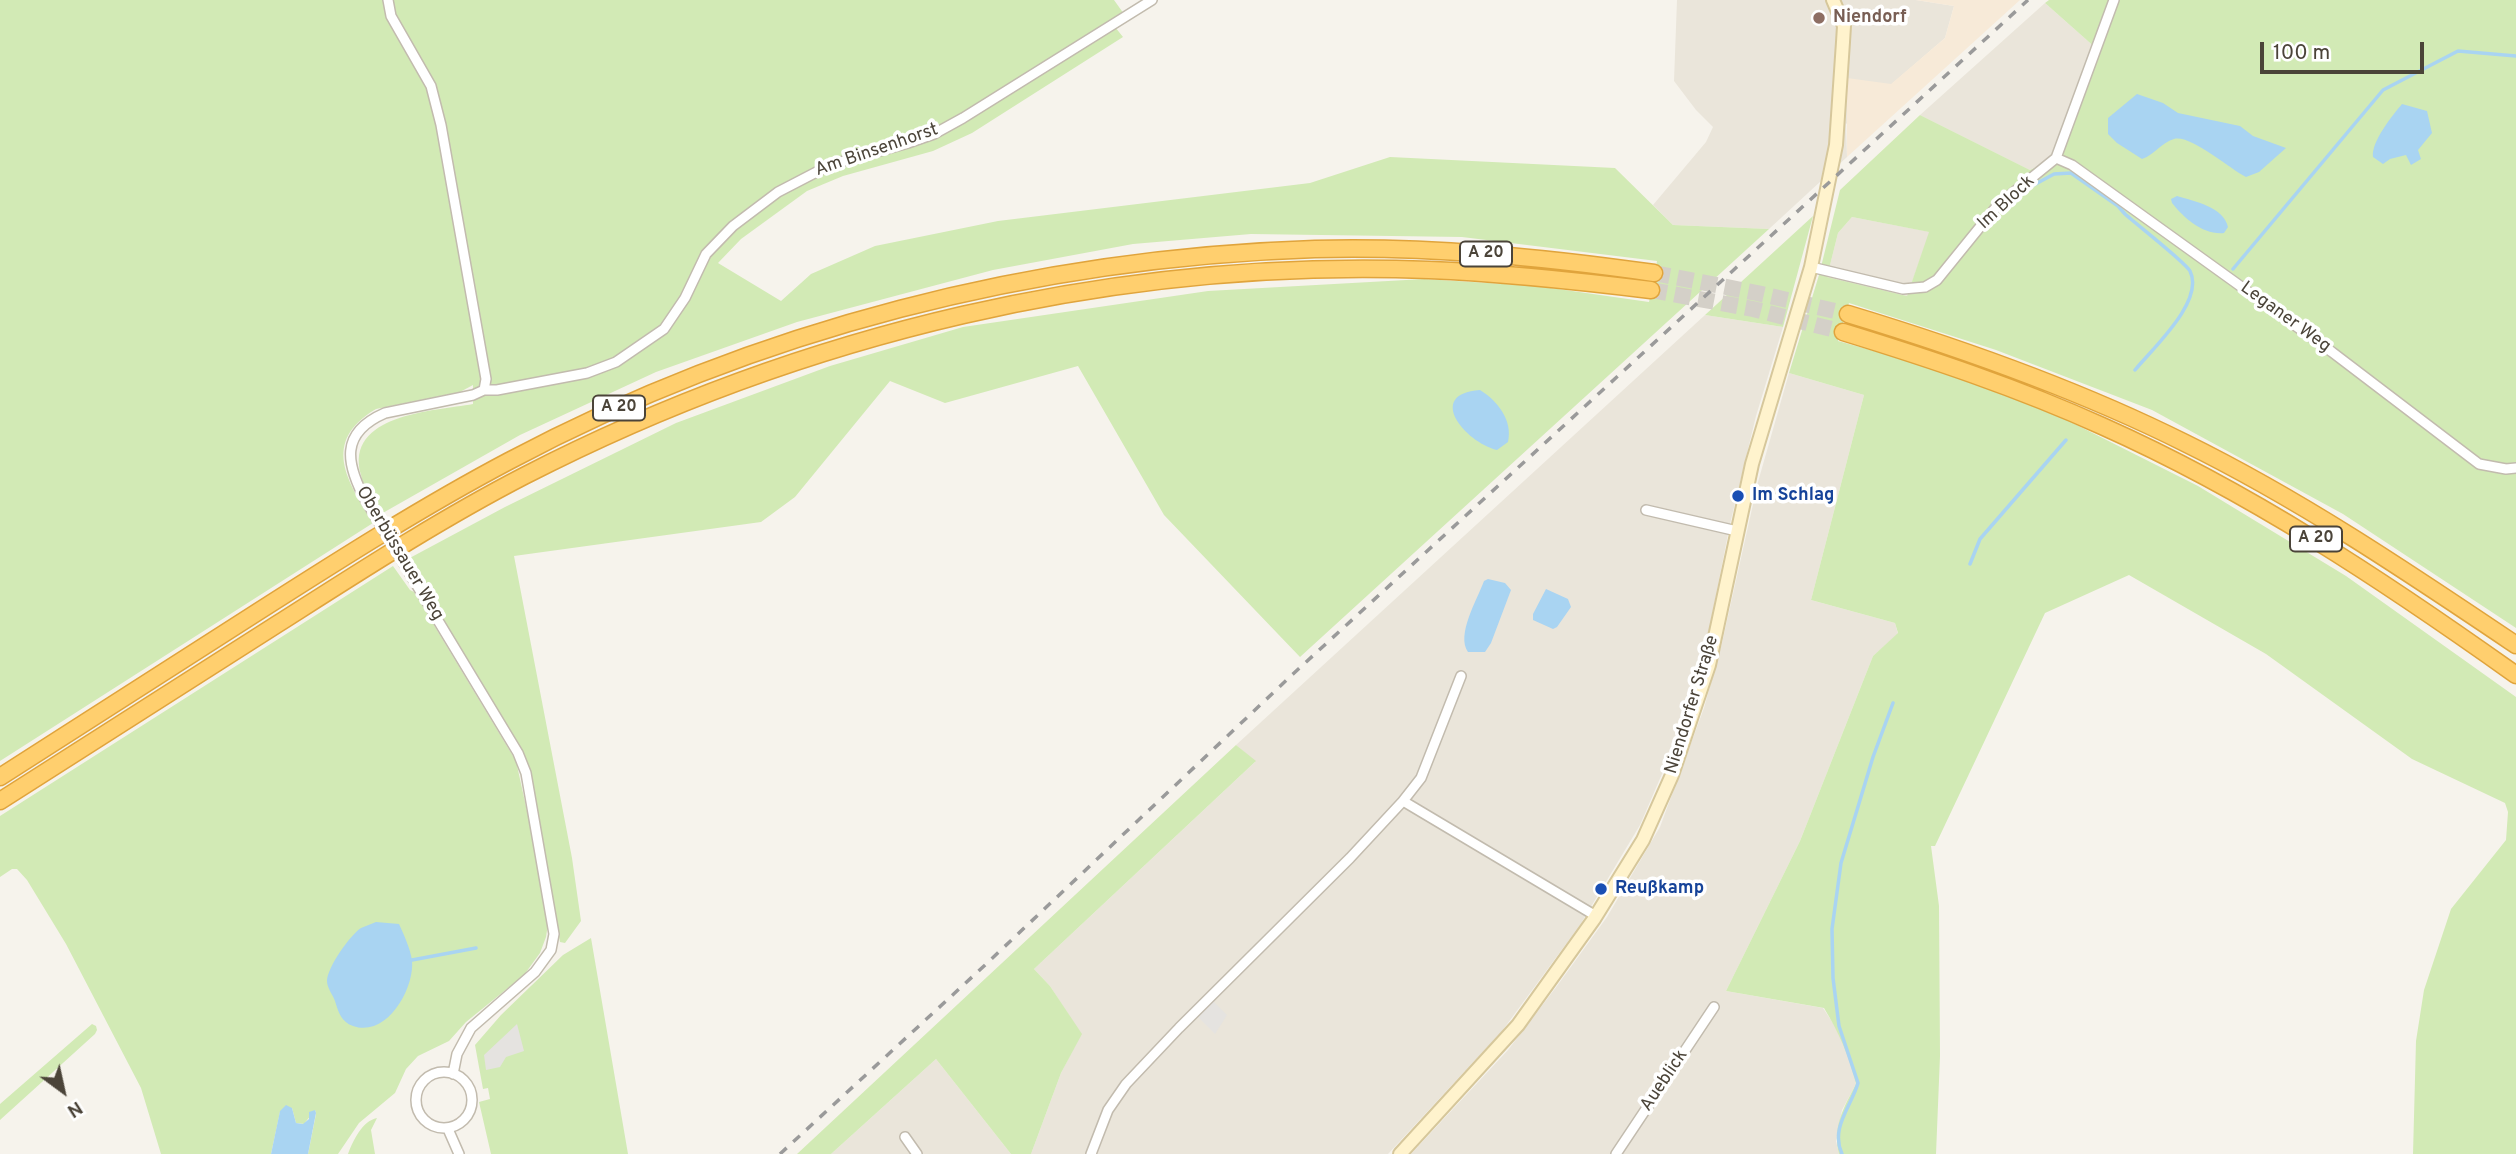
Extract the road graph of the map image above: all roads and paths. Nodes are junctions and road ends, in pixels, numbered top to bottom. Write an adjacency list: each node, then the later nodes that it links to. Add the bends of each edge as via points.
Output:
1 (388, 0): 11 (street, via 391,16 431,86 441,125 486,379)
2 (1152, 0): 11 (street, Am Binsenhorst, via 934,134 830,165 778,192 733,226 706,254 677,313 664,329 616,362 587,373)
3 (1833, 0): 6 (main road, Niendorfer Straße, via 1844,26 1836,145)
4 (2114, 0): 5 (street)
5 (2056, 158): 6 (street, Im Block, via 1997,206 1947,271 1925,287 1903,289); 12 (street, Leganer Weg, via 2332,352 2479,464)
6 (1811, 267): 14 (main road, Niendorfer Straße, via 1752,464)
7 (1654, 273): 18 (highway, A 20, via 1538,257 1425,250 1222,254 1050,276 848,322 650,394 512,460 365,544)
8 (1651, 290): 20 (highway, A 20, via 1539,276 1426,270 1221,275 1052,297 854,342 714,390 522,477 378,560)
9 (1848, 314): 15 (highway, A 20, via 2024,372 2187,443 2324,520)
10 (1843, 332): 16 (highway, A 20, via 2016,389 2178,462 2313,537)
11 (484, 390): 23 (street, Oberbüssauer Weg, bridge, via 386,413 364,425 352,443 350,463 366,501 518,753 526,774 554,934 551,950 535,972 471,1028 457,1054)
12 (2516, 468)
13 (1646, 510): 14 (street)
14 (1737, 531): 21 (main road, Niendorfer Straße, via 1709,665 1676,764 1643,840)
15 (2516, 645)
16 (2516, 675)
17 (1461, 677): 19 (street, via 1421,778)
18 (0, 777)
19 (1403, 801): 21 (street); 28 (street, via 1126,1084 1108,1110)
20 (0, 802)
21 (1596, 916): 29 (main road, Niendorfer Straße, via 1518,1025)
22 (1714, 1007): 30 (street, Aueblick)
23 (453, 1074): 24 (street, via 469,1087 472,1100 466,1119); 24 (street, via 427,1077 415,1101 428,1124)
24 (448, 1129): 26 (street)
25 (905, 1137): 27 (street)
26 (458, 1154)
27 (917, 1154)
28 (1091, 1154)
29 (1400, 1154)
30 (1616, 1154)

